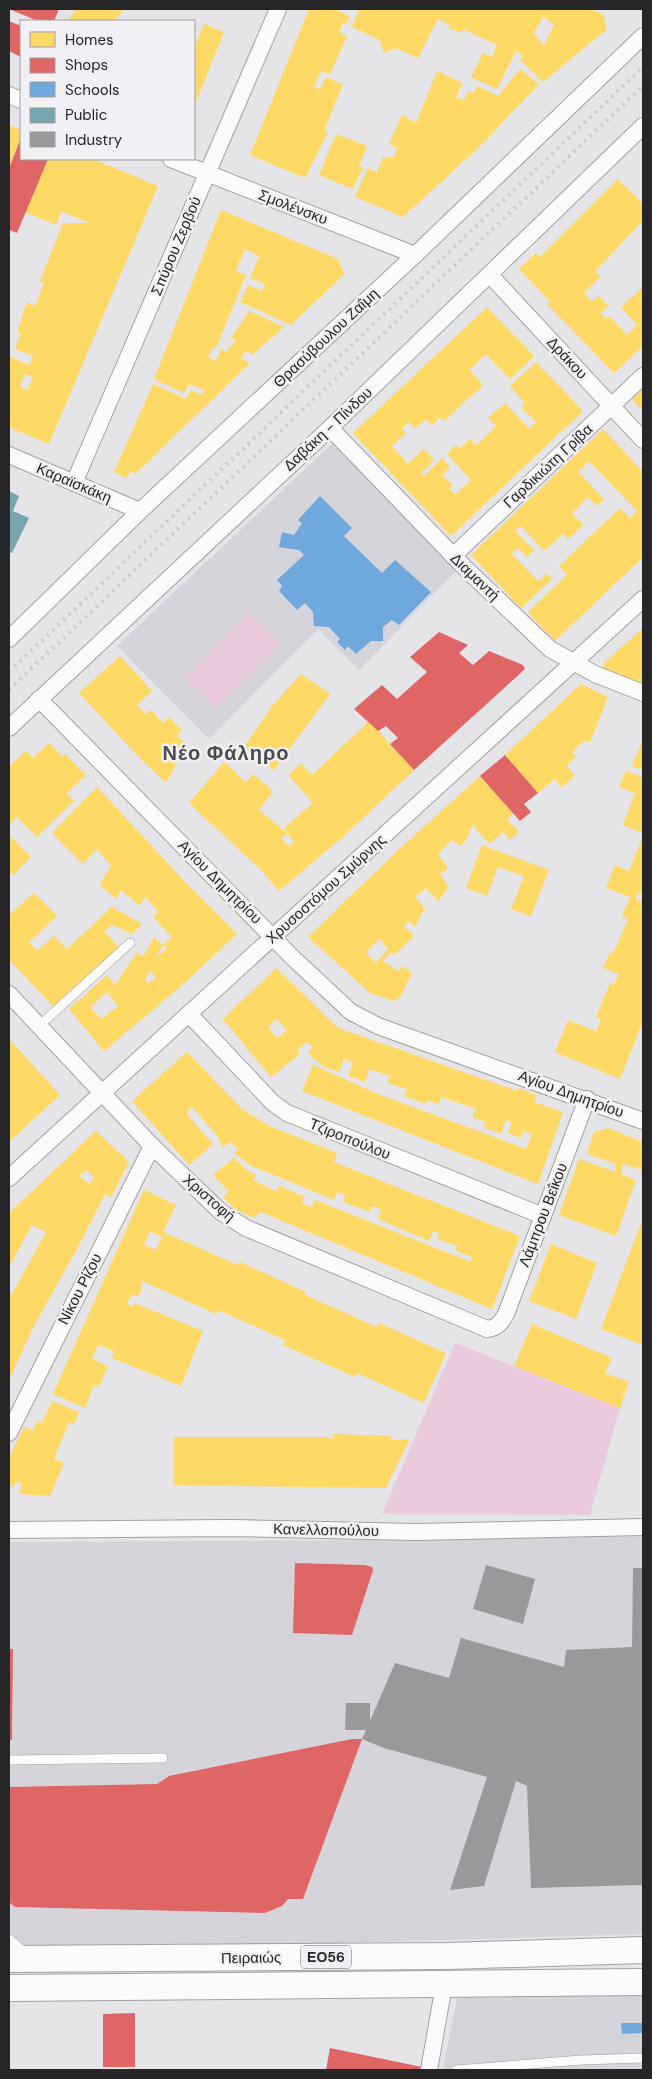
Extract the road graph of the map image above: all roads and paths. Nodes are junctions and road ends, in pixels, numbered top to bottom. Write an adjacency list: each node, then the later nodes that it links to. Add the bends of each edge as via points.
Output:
1 (278, 9): 5 (street, Σπύρου Ζερβού)
2 (643, 36): 6 (street, Θρασύβουλου Ζαΐμη)
3 (643, 126): 7 (street, Δαβάκη - Πίνδου)
4 (174, 160): 5 (street, Σμολένσκυ)
5 (208, 173): 6 (street, Σμολένσκυ); 13 (street, Σπύρου Ζερβού)
6 (416, 255): 14 (street, Θρασύβουλου Ζαΐμη)
7 (490, 276): 9 (street, Δράκου); 10 (street, Δαβάκη - Πίνδου)
8 (643, 376): 9 (street, Γαρδικιώτη Γρίβα)
9 (612, 406): 11 (street, Δράκου); 15 (street, Γαρδικιώτη Γρίβα)
10 (330, 428): 15 (street, Διαμαντή); 20 (street, Δαβάκη - Πίνδου)
11 (643, 440)
12 (9, 455): 13 (street, Καραϊσκάκη)
13 (74, 483): 14 (street, Καραϊσκάκη)
14 (140, 511): 17 (street, Θρασύβουλου Ζαΐμη)
15 (453, 556): 18 (street, Διαμαντή, via 550,649)
16 (643, 599): 18 (street, Χρυσοστόμου Σμύρνης)
17 (9, 639)
18 (573, 663): 19 (street, Διαμαντή); 22 (street, Χρυσοστόμου Σμύρνης)
19 (643, 693)
20 (39, 699): 21 (street, Δαβάκη - Πίνδου); 22 (street, Αγίου Δημητρίου)
21 (9, 728)
22 (274, 936): 25 (street, Χρυσοστόμου Σμύρνης); 28 (street, Αγίου Δημητρίου, via 351,1012 364,1020)
23 (130, 943): 26 (lane)
24 (9, 994): 26 (street, Χριστοφή)
25 (189, 1014): 27 (street, Χρυσοστόμου Σμύρνης); 32 (street, Τζιροπούλου, via 273,1103 287,1113)
26 (39, 1026): 27 (street, Χριστοφή)
27 (103, 1092): 30 (street, Χριστοφή); 31 (street, Χρυσοστόμου Σμύρνης)
28 (587, 1099): 29 (street, Αγίου Δημητρίου); 32 (street, Λάμπρου Βεΐκου)
29 (642, 1117)
30 (152, 1146): 33 (street, Χριστοφή, via 221,1212 246,1228 478,1326); 34 (street, Νίκου Ρίζου)
31 (9, 1178)
32 (543, 1216): 33 (street, Λάμπρου Βεΐκου, via 506,1314)
33 (494, 1328)
34 (9, 1433)
35 (643, 1527): 36 (street, Κανελλοπούλου, via 416,1532 230,1528)
36 (9, 1530)
37 (163, 1758): 38 (lane)
38 (9, 1760)
39 (9, 1939): 41 (lane)
40 (643, 1950): 41 (main road, Πειραιώς / ΕΟ56, via 449,1956)
41 (20, 1958)
42 (643, 1982): 43 (main road, Πειραιώς / ΕΟ56)
43 (444, 1985): 44 (main road, Πειραιώς / ΕΟ56); 46 (street)
44 (9, 1988)
45 (643, 2058): 47 (lane)
46 (428, 2070)
47 (456, 2070)

